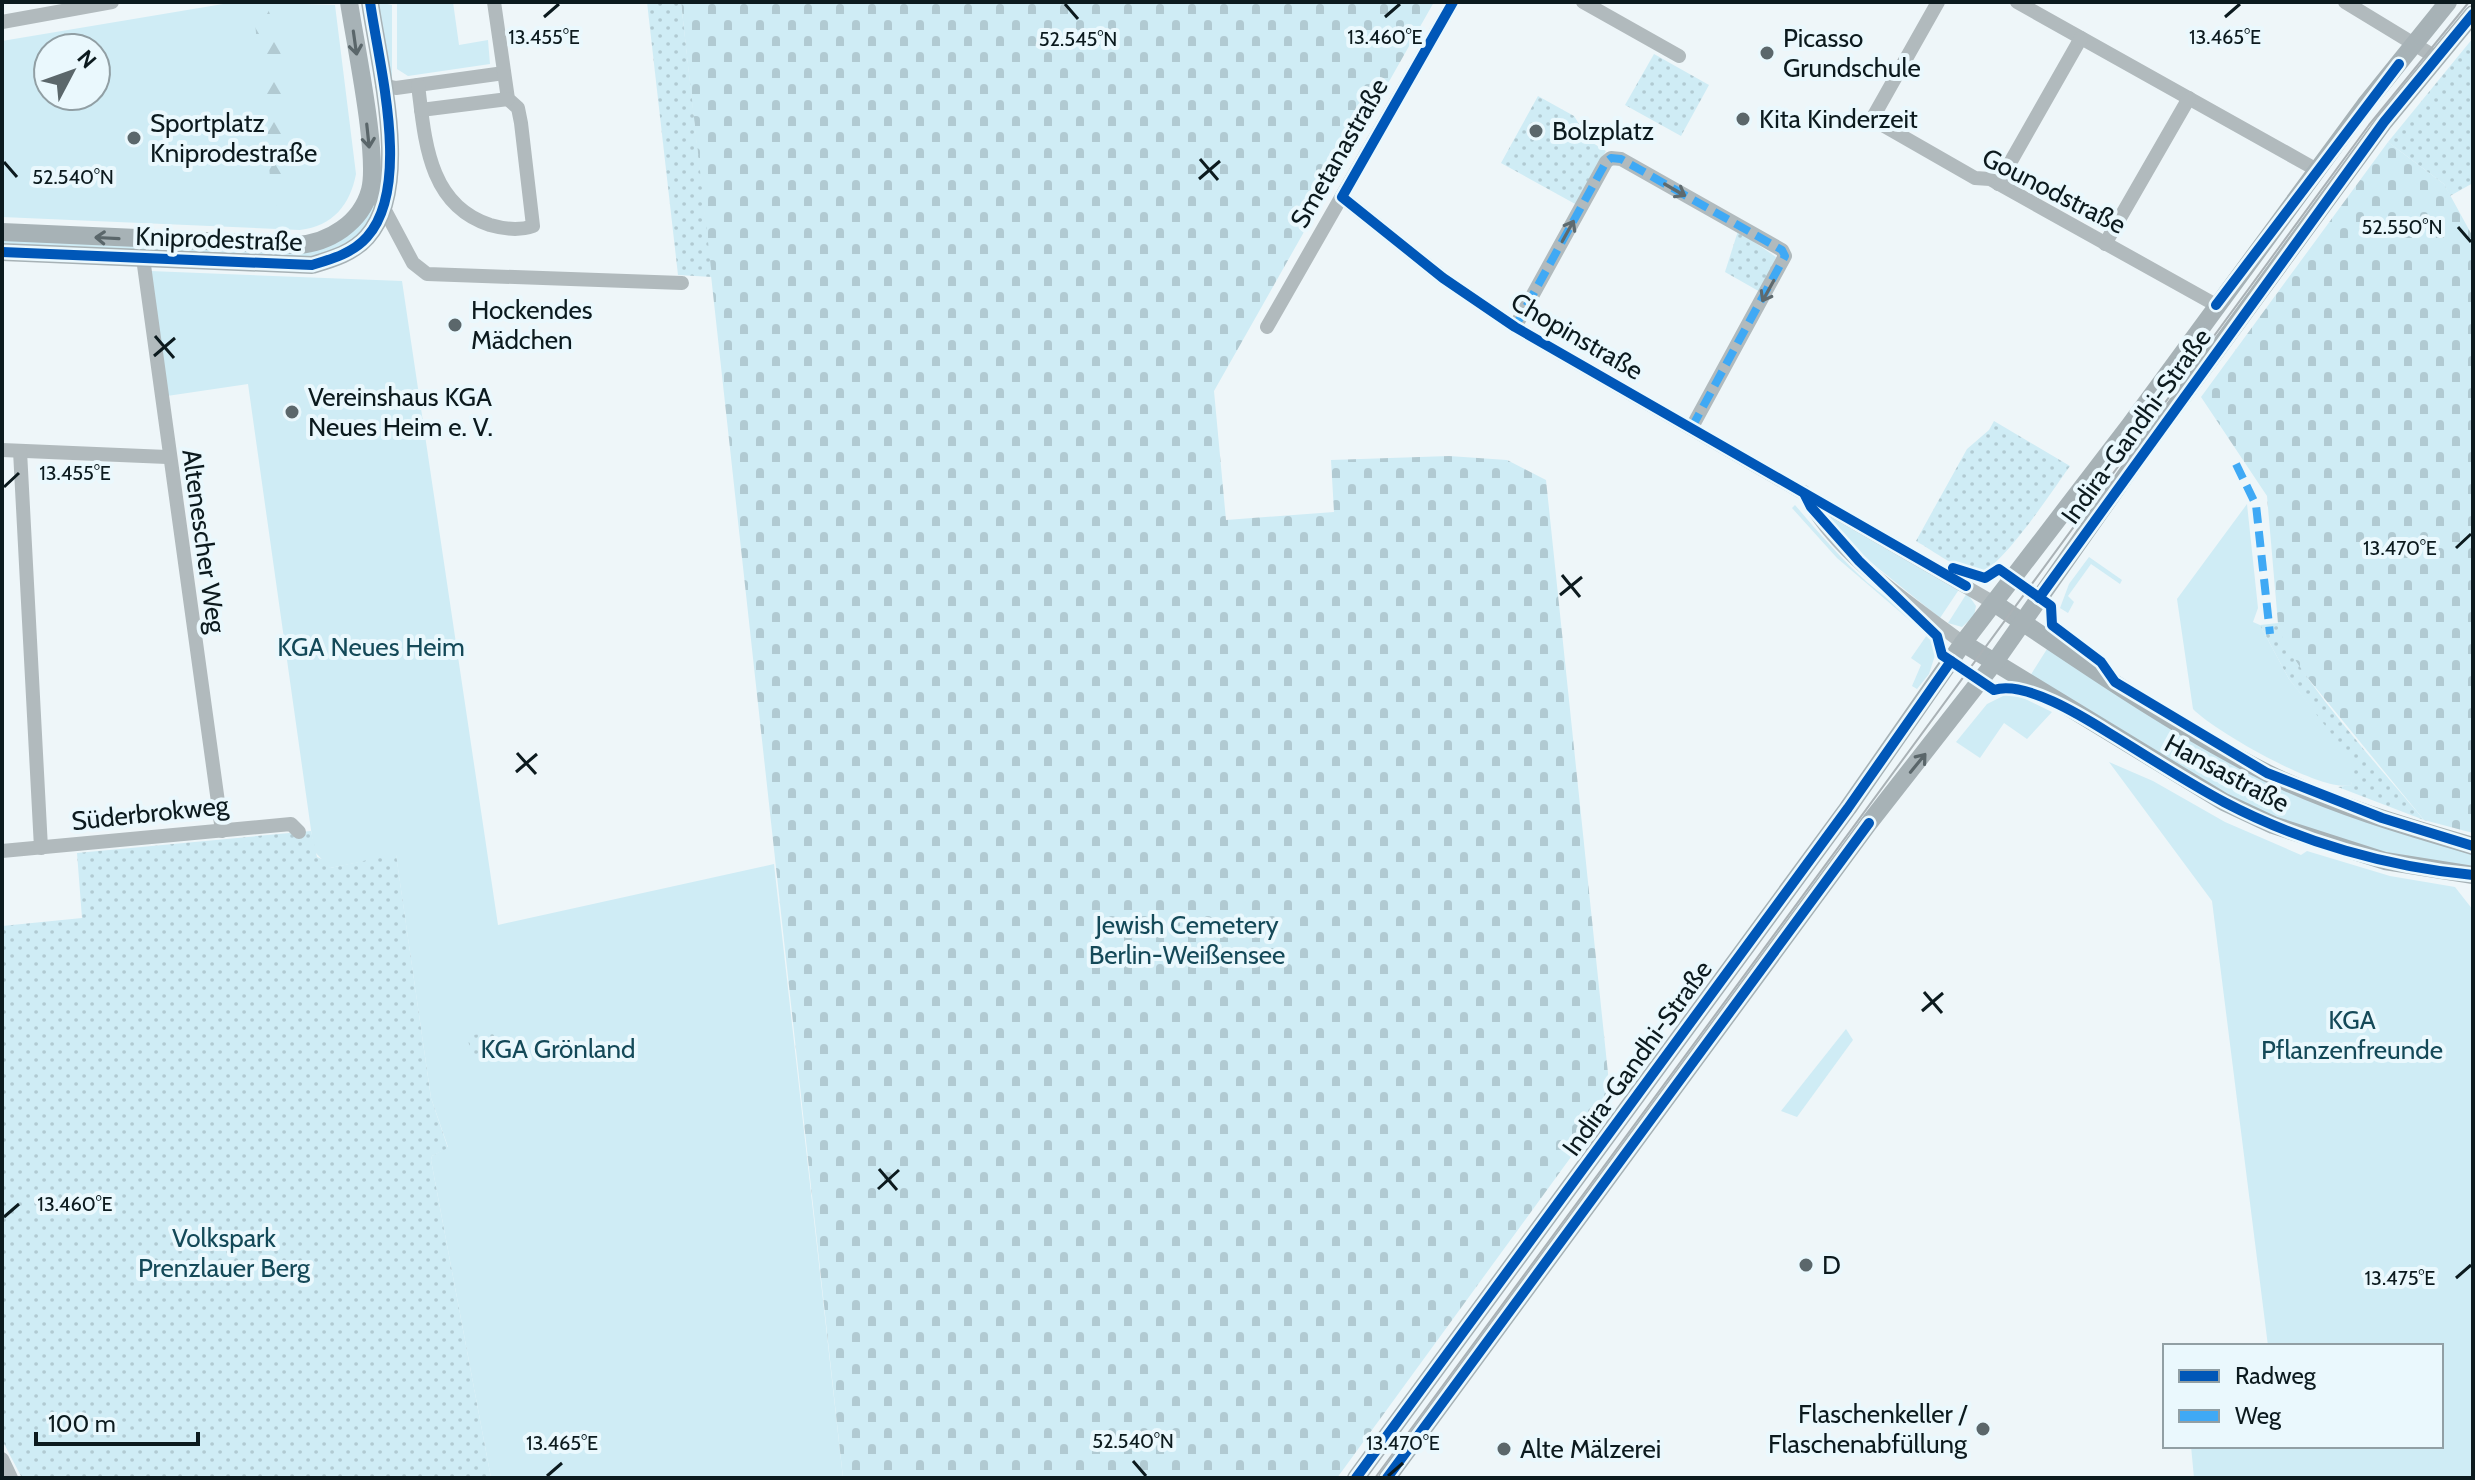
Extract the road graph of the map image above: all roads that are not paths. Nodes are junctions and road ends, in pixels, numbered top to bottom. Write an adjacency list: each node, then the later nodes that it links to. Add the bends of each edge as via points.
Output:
1 (110, 2): 12 (street)
2 (349, 2): 25 (main road, one-way to 25)
3 (370, 2): 18 (main road)
4 (494, 2): 17 (street)
5 (1453, 2): 26 (street, Smetanastraße)
6 (1583, 2): 15 (street)
7 (1938, 2): 24 (street, Gounodstraße, via 1872,119 1975,178)
8 (2017, 2): 13 (street)
9 (2345, 2): 14 (street)
10 (2448, 2): 14 (main road, Indira-Gandhi-Straße)
11 (2473, 14): 16 (main road, Indira-Gandhi-Straße)
12 (2, 22)
13 (2081, 38): 20 (street); 24 (street)
14 (2416, 42): 16 (street); 23 (main road, Indira-Gandhi-Straße)
15 (1679, 56)
16 (2437, 58): 44 (main road, Indira-Gandhi-Straße, via 2289,251)
17 (504, 73): 19 (street); 21 (street)
18 (382, 85): 19 (street); 27 (main road, via 390,148)
19 (418, 85): 22 (street)
20 (2189, 98): 23 (street); 31 (street)
21 (508, 99): 22 (street); 22 (street, via 518,108 521,123 534,220 528,228 497,227 457,206 431,166)
22 (421, 110)
23 (2317, 170): 35 (main road, Indira-Gandhi-Straße)
24 (1998, 184): 31 (street, Gounodstraße)
25 (371, 187): 27 (street); 28 (main road, Kniprodestraße, one-way to 28, via 352,221 318,243)
26 (1342, 197): 36 (street, Smetanastraße); 37 (street, Chopinstraße, via 1443,278)
27 (385, 210): 29 (main road, Kniprodestraße); 30 (street)
28 (2, 232)
29 (367, 237): 30 (street); 33 (main road, Kniprodestraße, via 337,258 312,265)
30 (401, 239): 34 (street, via 413,263 427,274)
31 (2105, 244): 35 (street, Gounodstraße)
32 (2, 252): 33 (main road, Kniprodestraße)
33 (143, 258): 41 (street, Altenescher Weg)
34 (682, 283)
35 (2216, 305): 43 (main road, Indira-Gandhi-Straße)
36 (1267, 327)
37 (1515, 327): 38 (street, Chopinstraße); 38 (street, one-way to 38, via 1606,162 1621,159 1785,256)
38 (1692, 427): 42 (street, Chopinstraße)
39 (2, 450): 40 (street)
40 (20, 451): 41 (street); 52 (street)
41 (167, 457): 49 (street, Altenescher Weg)
42 (1804, 492): 43 (street, Chopinstraße); 45 (street, Chopinstraße, via 1859,561)
43 (1994, 603): 44 (main road, Hansastraße); 45 (main road, Indira-Gandhi-Straße)
44 (2022, 622): 46 (main road, Indira-Gandhi-Straße); 51 (main road, Hansastraße, via 2267,773 2382,818)
45 (1963, 643): 46 (main road, Hansastraße); 47 (main road, Indira-Gandhi-Straße)
46 (1994, 663): 48 (main road, Indira-Gandhi-Straße, one-way to 46); 54 (main road, Hansastraße, via 2224,802 2273,825 2385,861)
47 (1848, 808): 48 (main road); 57 (main road, Indira-Gandhi-Straße)
48 (1869, 823): 58 (main road, Indira-Gandhi-Straße)
49 (222, 831): 50 (street, Süderbrokweg, via 291,824); 52 (street, Süderbrokweg)
50 (299, 832)
51 (2473, 846)
52 (41, 848): 53 (street, Süderbrokweg)
53 (2, 851)
54 (2473, 875)
55 (2, 1459): 56 (street)
56 (11, 1478)
57 (1356, 1478)
58 (1387, 1478)

